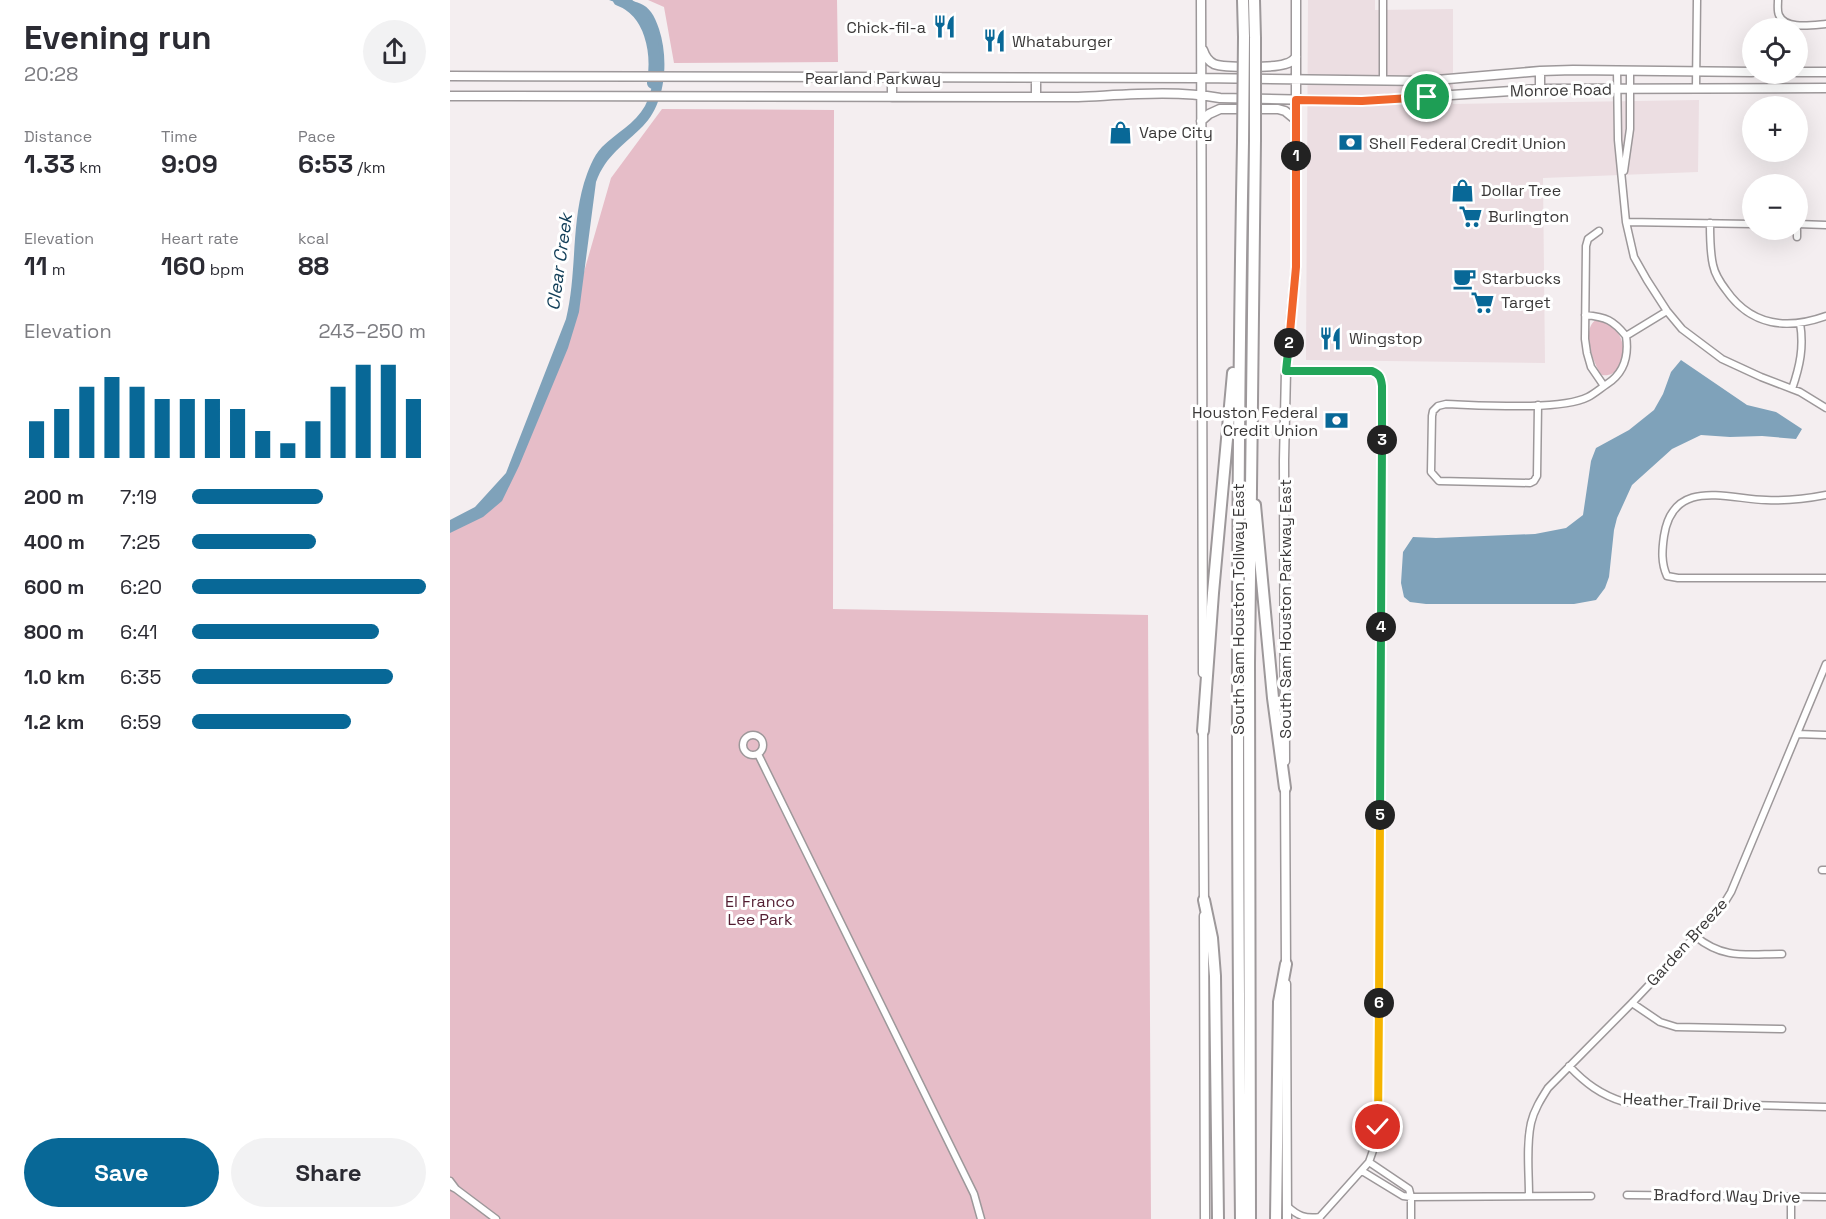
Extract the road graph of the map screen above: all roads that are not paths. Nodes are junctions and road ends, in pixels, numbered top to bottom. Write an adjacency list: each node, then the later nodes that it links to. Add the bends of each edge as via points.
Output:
1 (1201, 0): 10 (main road)
2 (1243, 0): 9 (highway, South Sam Houston Tollway East)
3 (1254, 0): 9 (highway, South Sam Houston Tollway East)
4 (1296, 0): 11 (main road, South Sam Houston Parkway East)
5 (1383, 0): 23 (street)
6 (1696, 0): 15 (street)
7 (1778, 3): 8 (street, via 1780,18 1787,23)
8 (1826, 24)
9 (1250, 38): 40 (highway, South Sam Houston Tollway East, bridge)
10 (1201, 47): 11 (main road, via 1213,64 1226,66 1279,66); 22 (main road)
11 (1296, 57): 24 (main road, South Sam Houston Parkway East)
12 (1617, 70): 13 (main road, Monroe Road); 14 (main road, Monroe Road); 30 (street)
13 (1630, 70): 15 (main road, Monroe Road); 31 (street)
14 (1540, 71): 25 (main road, Monroe Road); 29 (main road)
15 (1696, 72): 16 (main road, Monroe Road); 26 (street)
16 (1742, 72)
17 (1810, 72): 18 (main road); 27 (main road)
18 (1826, 72)
19 (450, 76): 20 (main road, Pearland Parkway)
20 (892, 78): 21 (main road, Pearland Parkway); 34 (main road)
21 (1036, 78): 22 (main road, Pearland Parkway); 35 (main road)
22 (1200, 78): 24 (main road, Pearland Parkway); 32 (main road)
23 (1383, 79): 24 (main road, Monroe Road); 25 (main road, Monroe Road)
24 (1296, 80): 37 (main road, South Sam Houston Parkway East)
25 (1425, 81): 36 (main road)
26 (1696, 88): 27 (main road, Monroe Road); 31 (main road, Monroe Road)
27 (1810, 88): 28 (main road, Monroe Road)
28 (1826, 88)
29 (1540, 89): 30 (main road, Monroe Road); 36 (main road, Monroe Road)
30 (1617, 89): 31 (main road, Monroe Road); 41 (street)
31 (1630, 89): 41 (street, via 1628,147)
32 (1201, 95): 35 (main road, Pearland Parkway); 37 (main road, Pearland Parkway); 39 (main road)
33 (450, 96): 34 (main road, Pearland Parkway)
34 (892, 97): 35 (main road, Pearland Parkway)
35 (1036, 97)
36 (1427, 97): 37 (main road, Monroe Road)
37 (1296, 100): 38 (main road, South Sam Houston Parkway East)
38 (1296, 120): 39 (main road, via 1278,109 1220,109); 54 (main road, South Sam Houston Parkway East, via 1296,267)
39 (1201, 122): 63 (main road)
40 (1249, 141): 53 (highway, South Sam Houston Tollway East); 59 (highway, South Sam Houston Tollway East)
41 (1622, 178): 42 (street)
42 (1626, 222): 43 (street); 48 (street, via 1635,257)
43 (1710, 223): 44 (street); 51 (street, via 1713,268 1730,297 1747,314 1766,321)
44 (1742, 224)
45 (1808, 224): 46 (street)
46 (1826, 225)
47 (1599, 231): 49 (street, via 1588,239 1586,246)
48 (1666, 311): 52 (street); 56 (street, via 1682,329 1722,359)
49 (1586, 315): 52 (street, via 1612,321); 55 (street, via 1587,353)
50 (1826, 316): 51 (street)
51 (1800, 323): 56 (street, via 1802,349)
52 (1626, 336): 55 (street, via 1625,364)
53 (1239, 346): 63 (highway, via 1232,378); 92 (highway, South Sam Houston Tollway East)
54 (1286, 371): 67 (main road, South Sam Houston Parkway East); 76 (street, via 1372,371 1381,378 1382,386 1378,1127)
55 (1604, 386): 57 (street, via 1582,399)
56 (1792, 389): 58 (street)
57 (1538, 405): 57 (street, via 1438,406 1433,411 1431,472 1438,481 1534,481)
58 (1826, 408)
59 (1250, 455): 67 (highway); 93 (highway, South Sam Houston Tollway East)
60 (1826, 495): 61 (street, via 1764,500 1699,495 1669,516 1662,552 1667,576 1678,578)
61 (1826, 578)
62 (1826, 664): 64 (street, Garden Breeze)
63 (1203, 731): 68 (main road)
64 (1797, 734): 65 (street); 69 (street, Garden Breeze, via 1731,891 1720,910)
65 (1826, 735)
66 (758, 754): 89 (street, via 974,1194)
67 (1285, 788): 71 (main road, South Sam Houston Parkway East)
68 (1204, 900): 90 (main road); 91 (highway, via 1215,976)
69 (1695, 936): 70 (street, via 1723,953); 72 (street, Garden Breeze)
70 (1782, 954)
71 (1286, 964): 86 (main road, South Sam Houston Parkway East); 94 (highway, via 1279,1002)
72 (1632, 1003): 73 (street, via 1660,1022 1676,1027); 74 (street, Garden Breeze)
73 (1782, 1029)
74 (1569, 1066): 75 (street, Heather Trail Drive, via 1591,1087 1624,1102); 81 (street, Garden Breeze, via 1548,1088 1531,1122)
75 (1826, 1107)
76 (1369, 1161): 77 (street); 83 (street, via 1408,1189)
77 (1362, 1171): 83 (street, via 1402,1196); 87 (street)
78 (450, 1181): 79 (street)
79 (453, 1187): 88 (street)
80 (1627, 1195): 84 (street, Bradford Way Drive)
81 (1529, 1196): 82 (street); 83 (street)
82 (1591, 1196)
83 (1411, 1197): 96 (street)
84 (1791, 1197): 85 (street, Bradford Way Drive); 97 (street)
85 (1826, 1197)
86 (1287, 1206): 87 (street, via 1305,1218); 95 (main road, South Sam Houston Parkway East)
87 (1319, 1218)
88 (496, 1219)
89 (981, 1219)
90 (1205, 1219)
91 (1218, 1219)
92 (1241, 1219)
93 (1251, 1219)
94 (1275, 1219)
95 (1287, 1219)
96 (1411, 1219)
97 (1791, 1219)

